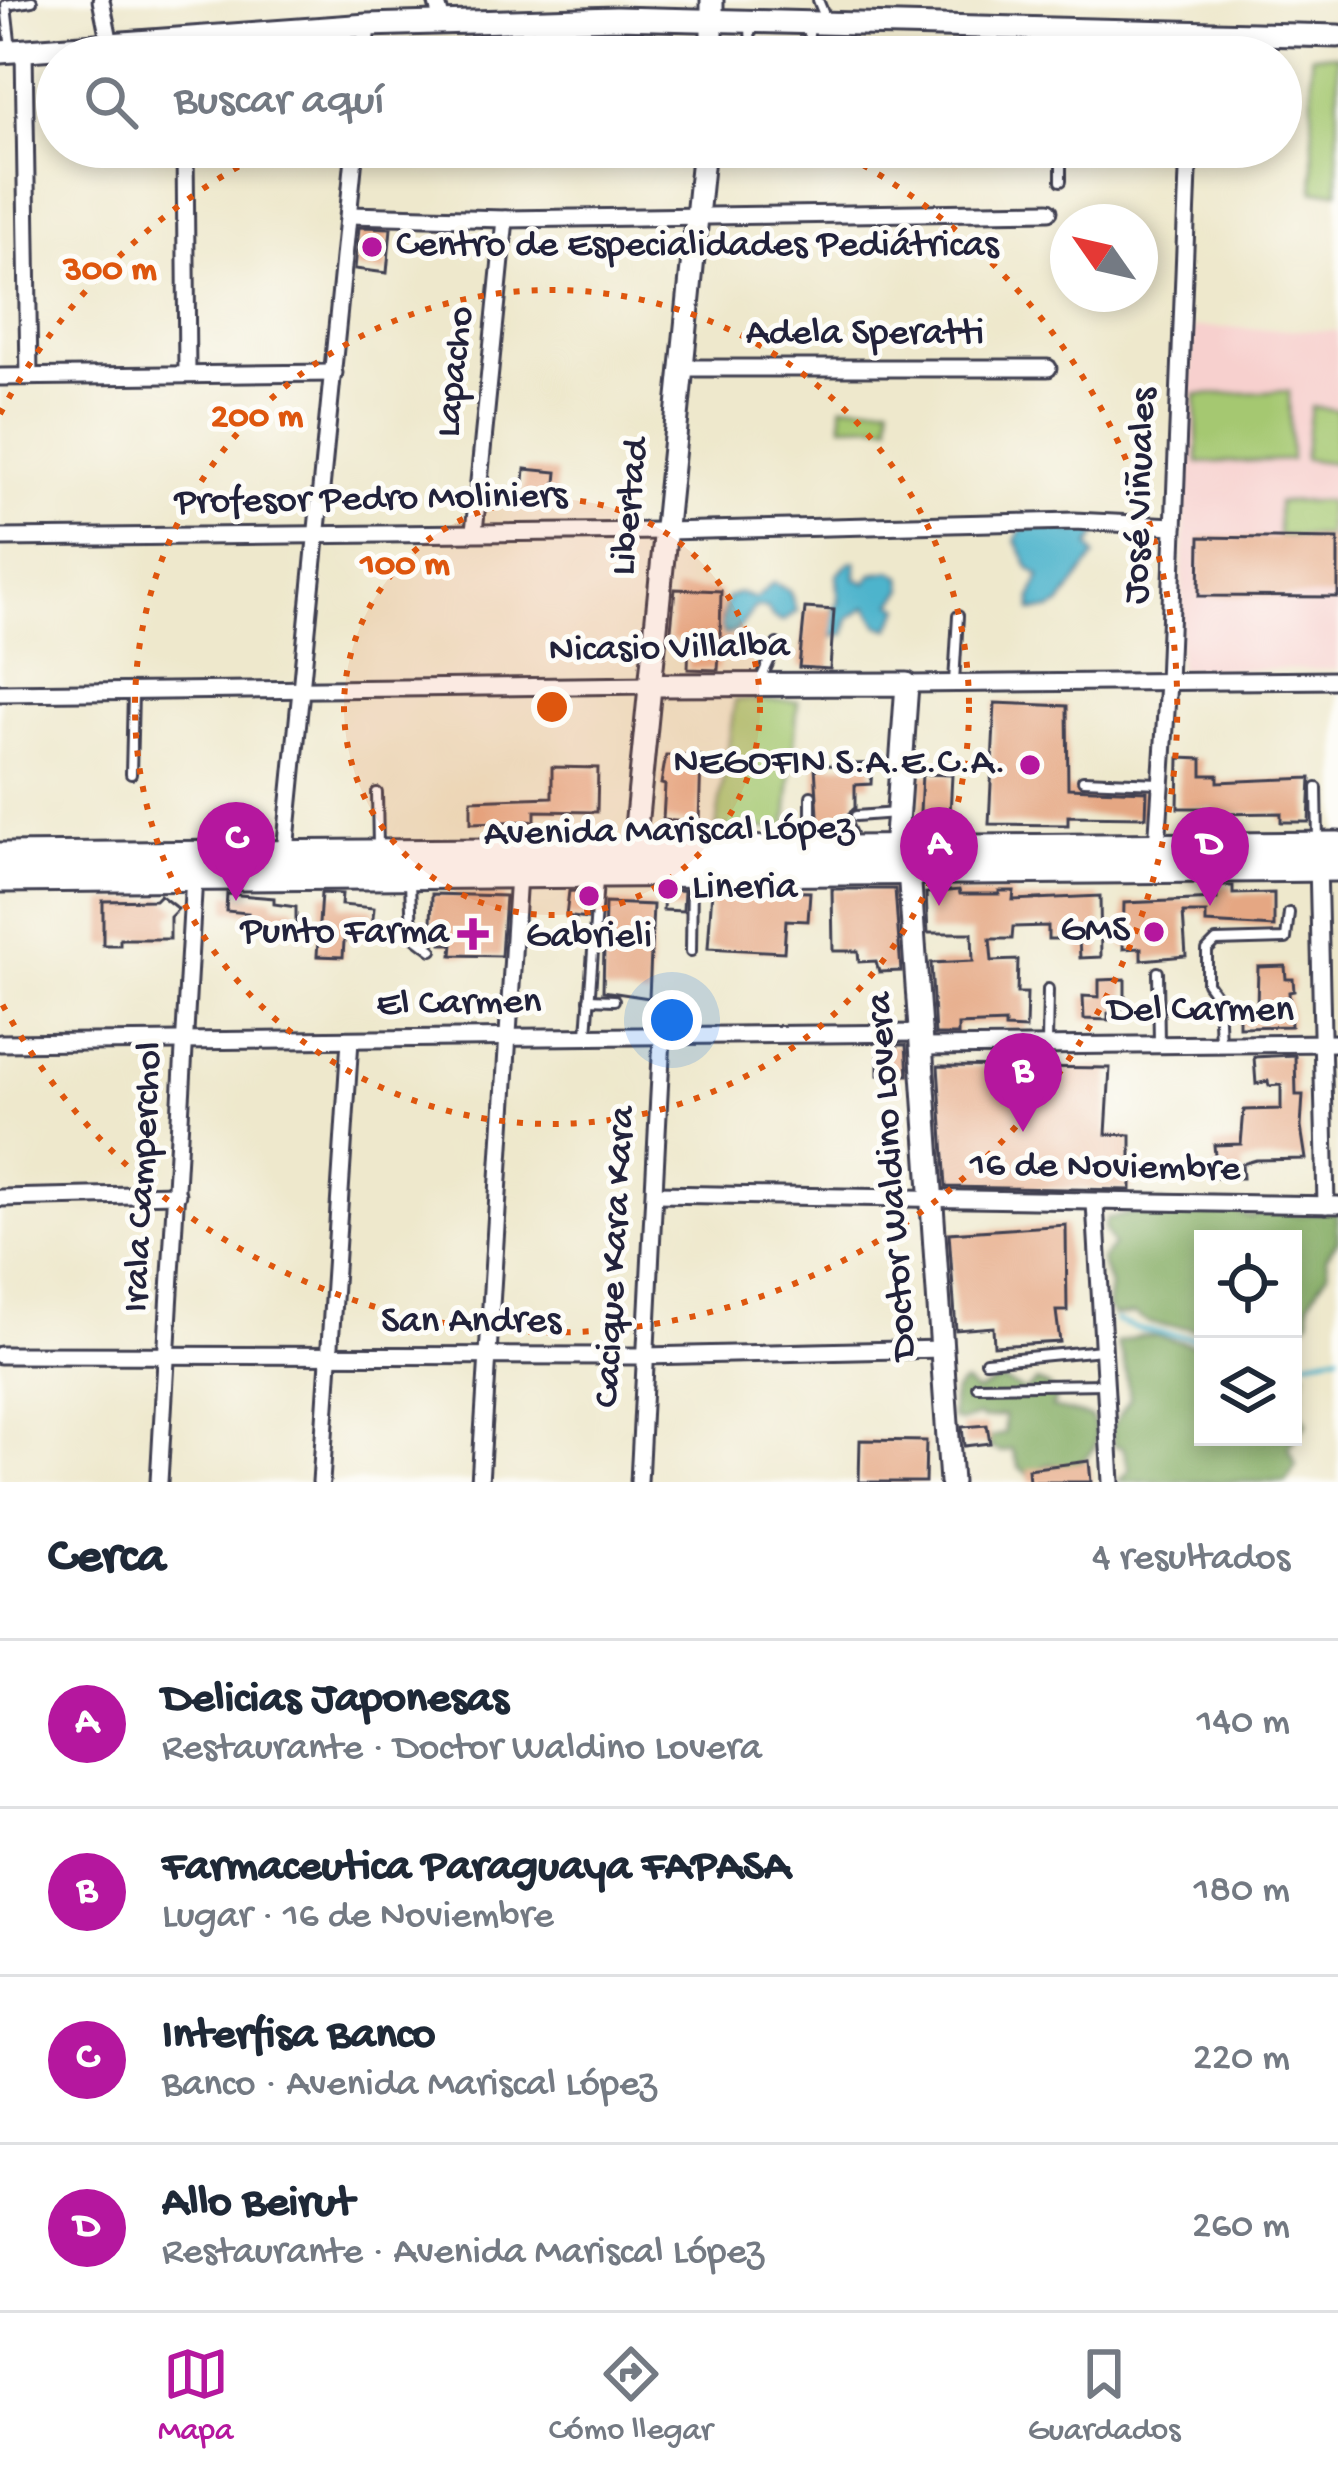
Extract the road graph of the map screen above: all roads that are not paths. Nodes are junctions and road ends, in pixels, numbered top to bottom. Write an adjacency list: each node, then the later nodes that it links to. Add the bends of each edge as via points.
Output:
1 (101, 0): 12 (street)
2 (818, 0): 8 (lane)
3 (32, 1): 4 (lane)
4 (3, 5): 20 (lane)
5 (713, 10): 6 (main road, via 616,18); 7 (main road)
6 (439, 11): 9 (main road)
7 (750, 22): 8 (main road); 15 (lane)
8 (819, 23): 10 (main road); 16 (lane)
9 (367, 25): 13 (main road); 14 (street)
10 (1064, 29): 11 (main road); 17 (lane)
11 (1192, 32): 18 (street); 19 (main road)
12 (108, 36)
13 (279, 36)
14 (366, 36)
15 (750, 36)
16 (815, 36)
17 (1064, 36)
18 (1192, 36)
19 (1338, 36)
20 (12, 51): 36 (street)
21 (185, 168): 34 (street)
22 (353, 168): 28 (street)
23 (702, 168): 29 (main road, Libertad)
24 (1060, 168): 26 (lane)
25 (1188, 168): 37 (street, José Viñuales)
26 (1060, 181)
27 (1049, 211): 29 (street)
28 (349, 215): 30 (street); 33 (street)
29 (697, 217): 30 (street); 31 (main road, Libertad)
30 (505, 219): 39 (street, Lapacho)
31 (682, 368): 32 (street, Adela Speratti); 38 (main road, Libertad)
32 (1048, 368)
33 (334, 373): 34 (street); 40 (street)
34 (187, 374): 36 (street)
35 (0, 376): 36 (street)
36 (29, 376)
37 (1174, 526): 38 (street, Profesor Pedro Moliniers); 45 (street, José Viñuales)
38 (666, 531): 39 (street, Profesor Pedro Moliniers); 48 (main road, Libertad)
39 (474, 532): 40 (street, Profesor Pedro Moliniers)
40 (316, 535): 41 (street, Profesor Pedro Moliniers); 50 (street)
41 (0, 538)
42 (958, 616): 46 (lane)
43 (777, 644): 49 (lane)
44 (1338, 680): 45 (street, Nicasio Villalba)
45 (1168, 682): 46 (street, Nicasio Villalba); 55 (street, José Viñuales)
46 (954, 683): 47 (street, Nicasio Villalba)
47 (907, 684): 49 (main road, Nicasio Villalba); 59 (main road, Doctor Waldino Lovera)
48 (650, 685): 49 (main road, Nicasio Villalba); 50 (street, Nicasio Villalba); 67 (main road, Libertad)
49 (759, 685)
50 (300, 689): 51 (street, Nicasio Villalba); 68 (street)
51 (133, 691): 52 (street, Nicasio Villalba); 53 (lane)
52 (0, 693)
53 (131, 774)
54 (1083, 780): 55 (lane)
55 (1161, 783): 60 (street, José Viñuales)
56 (1317, 788): 65 (lane)
57 (377, 793): 63 (lane)
58 (811, 796): 61 (lane)
59 (898, 813): 62 (lane, via 858,816); 66 (main road, Doctor Waldino Lovera)
60 (1156, 848): 65 (highway, Avenida Mariscal López); 66 (highway, Avenida Mariscal López)
61 (811, 850): 62 (highway, Avenida Mariscal López); 67 (highway, Avenida Mariscal López)
62 (861, 850): 66 (highway, Avenida Mariscal López)
63 (378, 854): 67 (highway, Avenida Mariscal López); 68 (highway, Avenida Mariscal López)
64 (0, 857): 68 (highway, Avenida Mariscal López)
65 (1328, 857): 66 (highway, Avenida Mariscal López); 89 (street)
66 (904, 862): 69 (highway, Avenida Mariscal López); 86 (main road, Doctor Waldino Lovera)
67 (633, 863): 69 (highway, Avenida Mariscal López); 72 (highway, Avenida Mariscal López)
68 (283, 866): 70 (highway, Avenida Mariscal López); 73 (highway, Avenida Mariscal López)
69 (693, 873): 77 (lane)
70 (410, 874): 71 (highway, Avenida Mariscal López); 76 (lane, via 412,935)
71 (518, 874): 72 (highway, Avenida Mariscal López); 83 (street)
72 (598, 874): 80 (lane)
73 (194, 876): 74 (highway, Avenida Mariscal López); 87 (street, Irala Camperchol)
74 (0, 878)
75 (1289, 913): 91 (lane, via 1286,939 1216,941 1207,950)
76 (432, 950)
77 (691, 951)
78 (1158, 972): 90 (lane)
79 (1048, 989): 92 (lane)
80 (589, 999): 81 (lane); 84 (lane)
81 (614, 1000)
82 (662, 1036): 84 (street, El Carmen); 86 (street, El Carmen); 94 (street, Cacique Kara Kara)
83 (510, 1037): 84 (street, El Carmen); 85 (street, El Carmen); 102 (street)
84 (586, 1037)
85 (350, 1040): 87 (street, El Carmen); 105 (street)
86 (920, 1040): 92 (street, Del Carmen); 96 (main road, Doctor Waldino Lovera)
87 (186, 1042): 88 (street, El Carmen); 93 (street, Irala Camperchol)
88 (0, 1043)
89 (1329, 1044): 91 (street, Del Carmen); 98 (street)
90 (1160, 1045): 91 (street, Del Carmen); 92 (street, Del Carmen)
91 (1221, 1045)
92 (1047, 1046)
93 (177, 1194): 95 (street); 104 (street, Irala Camperchol)
94 (655, 1194): 96 (street, 16 de Noviembre); 103 (street, Cacique Kara Kara)
95 (0, 1198)
96 (933, 1198): 97 (street, 16 de Noviembre); 99 (main road, Doctor Waldino Lovera)
97 (1095, 1203): 98 (street, 16 de Noviembre); 100 (street)
98 (1332, 1205)
99 (943, 1349): 103 (street, San Andres); 113 (main road, Doctor Waldino Lovera)
100 (1104, 1350): 106 (lane); 107 (street)
101 (0, 1355): 104 (street, San Andres)
102 (486, 1355): 103 (street, San Andres); 105 (street, San Andres); 111 (street)
103 (645, 1356): 112 (street, Cacique Kara Kara)
104 (168, 1358): 105 (street, San Andres); 109 (street, Irala Camperchol)
105 (328, 1358): 110 (street)
106 (986, 1360)
107 (1106, 1384): 108 (lane); 114 (street)
108 (977, 1386)
109 (159, 1482)
110 (321, 1482)
111 (480, 1482)
112 (639, 1482)
113 (951, 1482)
114 (1111, 1482)

